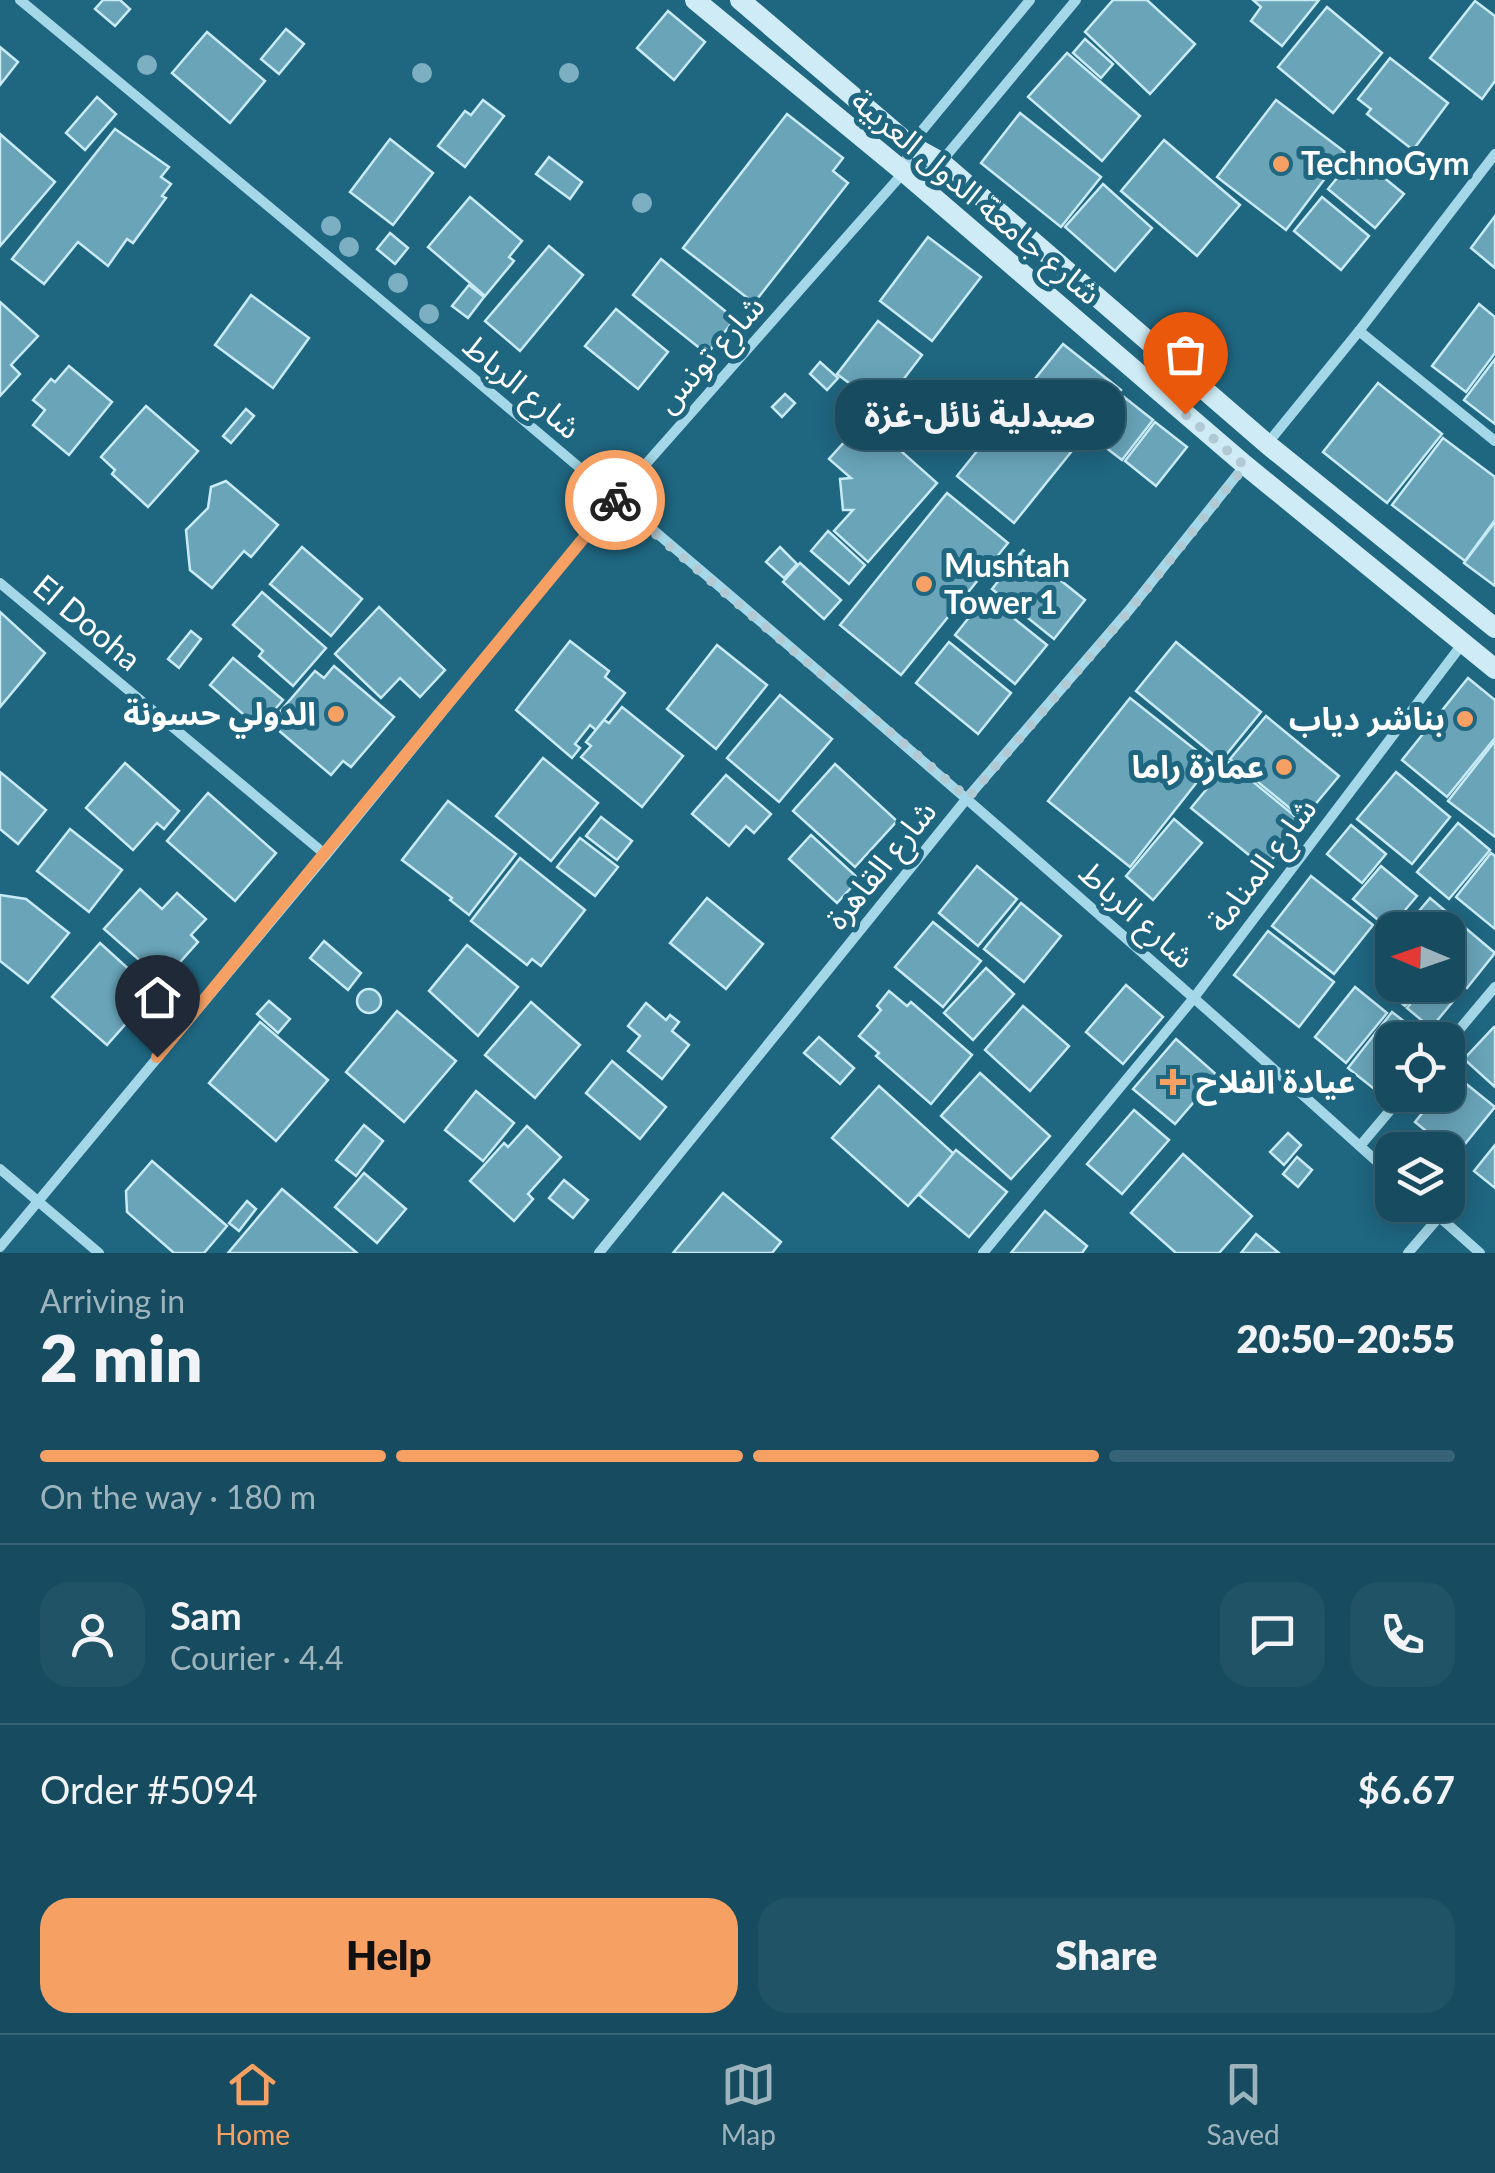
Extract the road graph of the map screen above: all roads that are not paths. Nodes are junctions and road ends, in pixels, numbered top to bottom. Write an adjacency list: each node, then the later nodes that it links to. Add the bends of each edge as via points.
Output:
1 (20, 0): 14 (street, شارع الرباط)
2 (695, 0): 9 (main road, شارع جامعة الدول العربية)
3 (740, 0): 6 (main road, شارع جامعة الدول العربية)
4 (1030, 0): 6 (street, شارع تونس)
5 (1076, 0): 8 (street, شارع تونس)
6 (910, 145): 8 (main road, شارع جامعة الدول العربية); 9 (street, شارع تونس)
7 (1495, 154): 10 (street)
8 (941, 162): 9 (street, شارع تونس); 12 (main road, شارع جامعة الدول العربية)
9 (909, 178): 13 (main road, شارع جامعة الدول العربية); 14 (street, شارع تونس)
10 (1359, 331): 11 (street); 12 (street)
11 (1495, 441)
12 (1267, 444): 16 (main road, شارع جامعة الدول العربية)
13 (1245, 466): 17 (main road, شارع جامعة الدول العربية); 19 (street, شارع القاهرة)
14 (615, 500): 19 (street, شارع الرباط); 20 (street, شارع تونس)
15 (0, 582): 20 (street, El Dooha)
16 (1495, 628)
17 (1462, 642): 18 (main road, شارع جامعة الدول العربية); 22 (street, شارع المنامة)
18 (1495, 669)
19 (968, 798): 22 (street, شارع الرباط); 33 (street, شارع القاهرة)
20 (326, 855): 28 (street, شارع تونس)
21 (1495, 986): 23 (street)
22 (1192, 999): 25 (street, شارع الرباط); 34 (street, شارع المنامة)
23 (1465, 1022)
24 (1389, 1112): 25 (street)
25 (1360, 1146): 26 (street, شارع الرباط)
26 (1375, 1160)
27 (0, 1169): 28 (street)
28 (36, 1201): 31 (street, شارع تونس); 32 (street)
29 (1433, 1222): 35 (street)
30 (1445, 1222): 36 (street)
31 (0, 1247)
32 (99, 1253)
33 (599, 1253)
34 (983, 1253)
35 (1408, 1253)
36 (1480, 1253)

